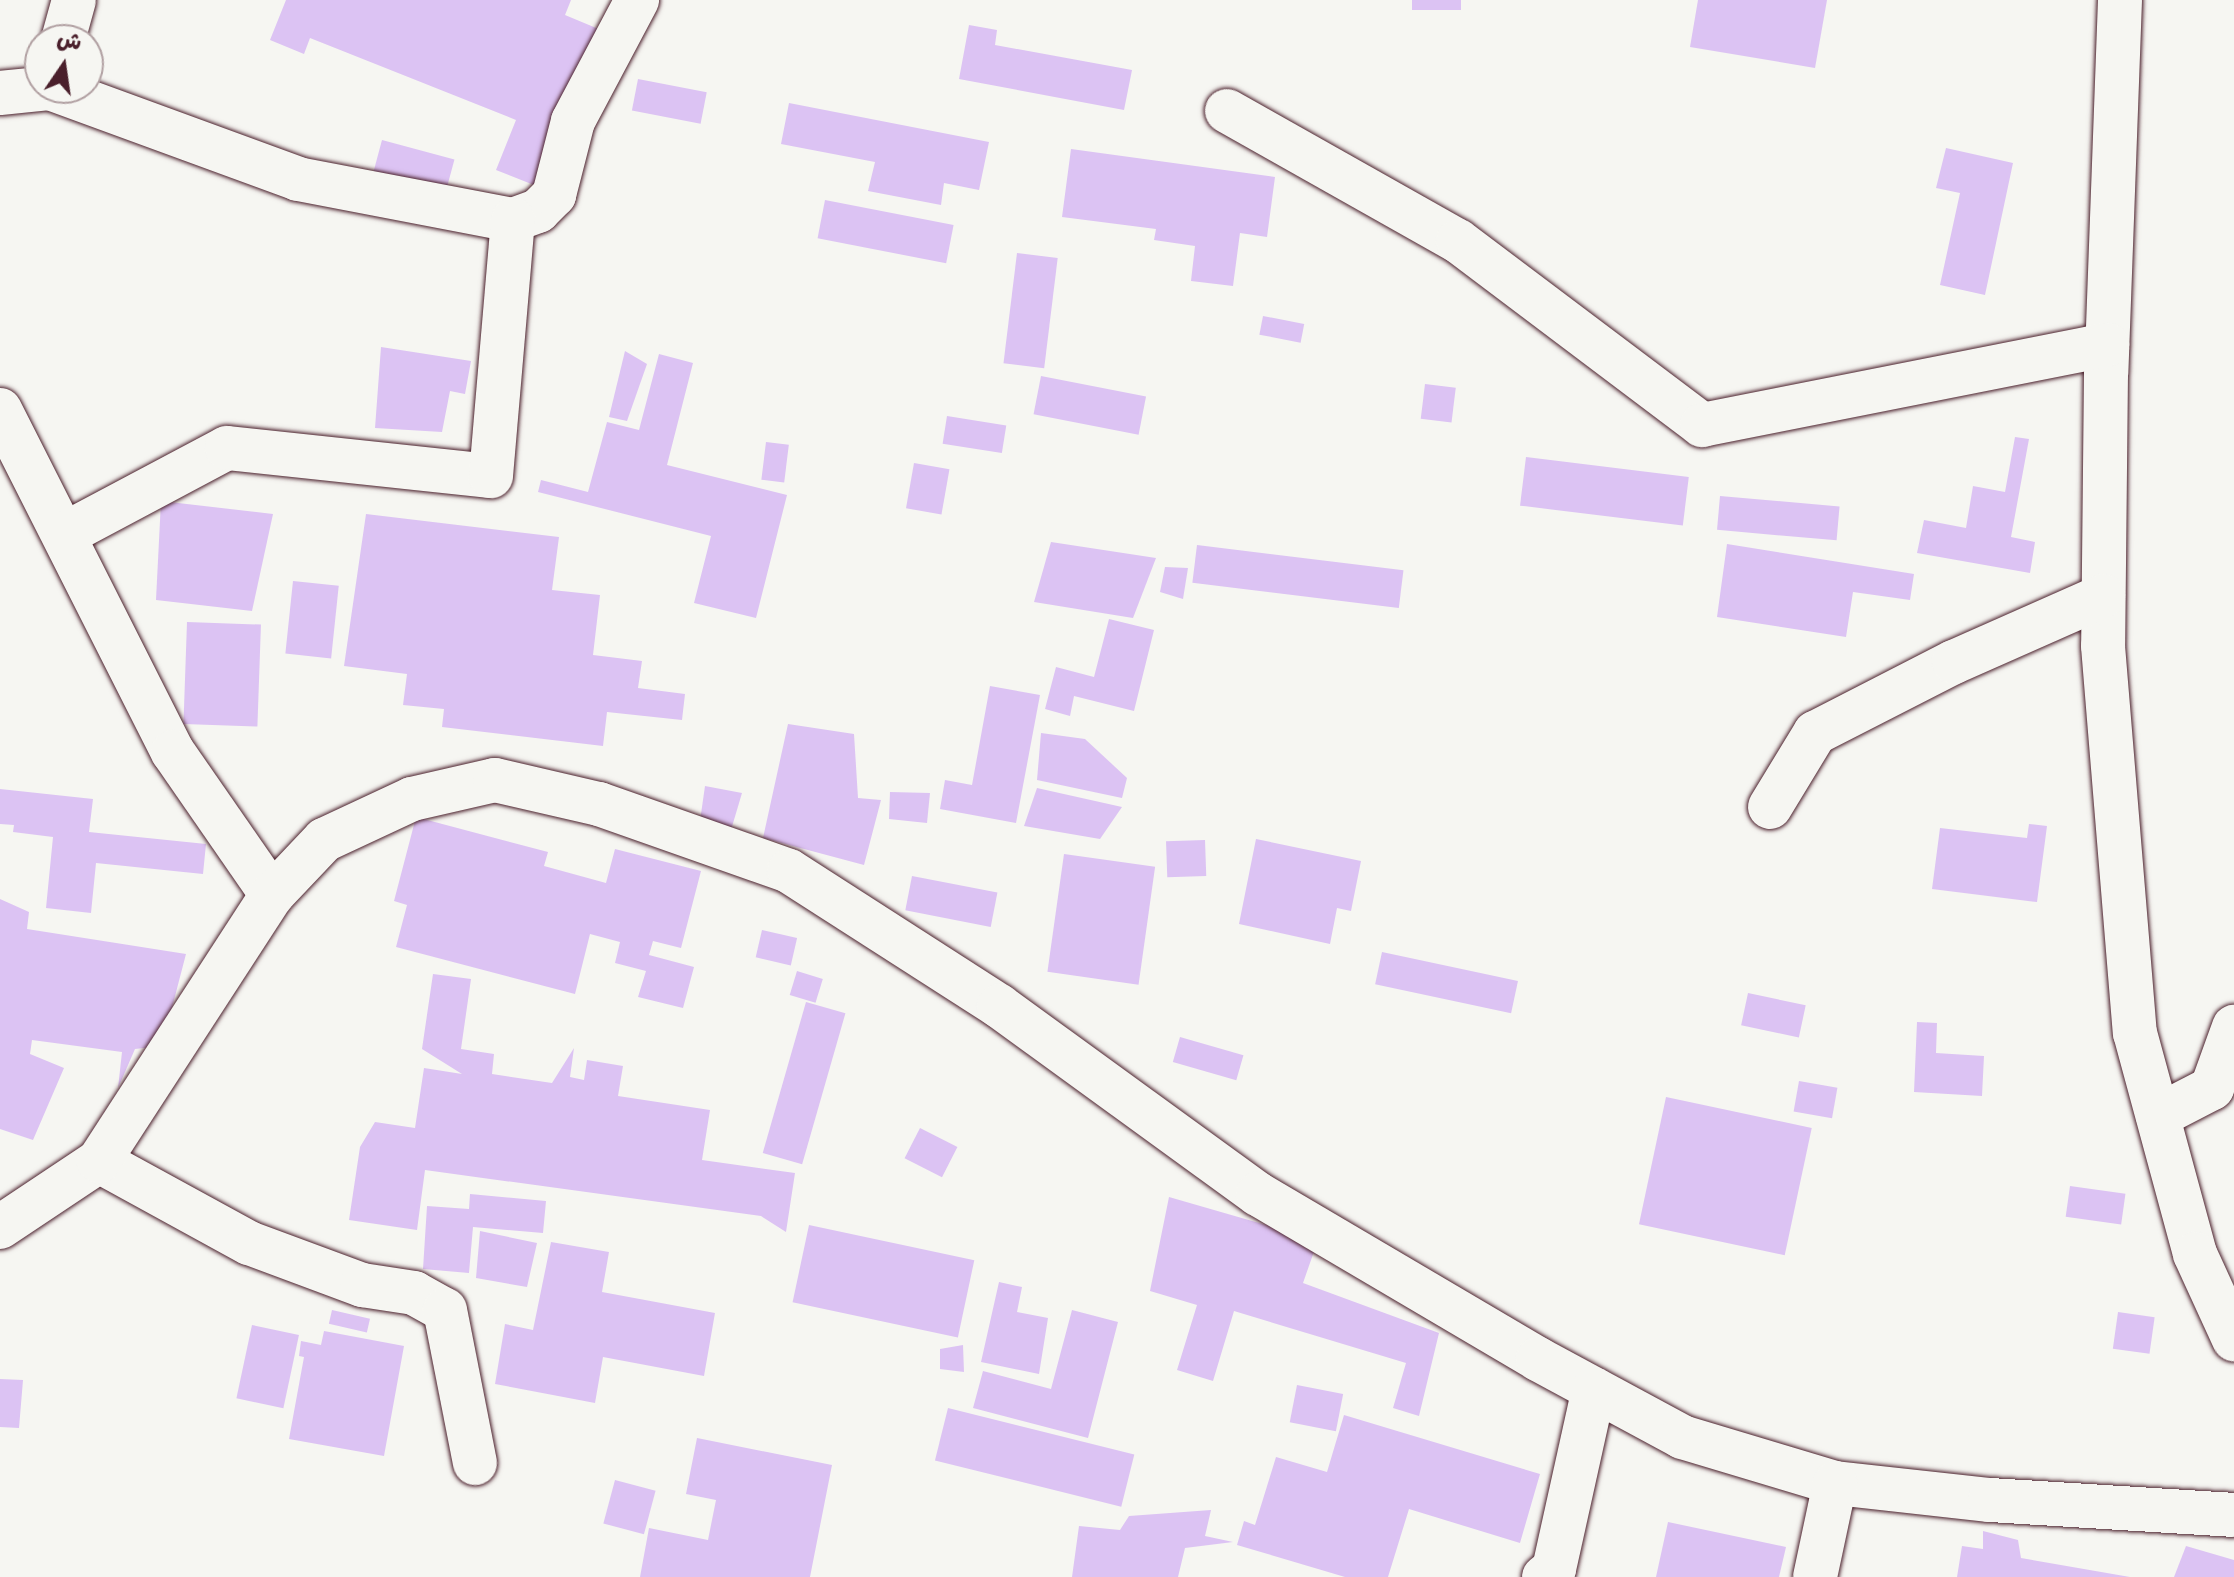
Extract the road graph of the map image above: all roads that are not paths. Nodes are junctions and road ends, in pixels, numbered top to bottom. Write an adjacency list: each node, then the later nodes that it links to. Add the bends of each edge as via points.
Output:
1 (74, 0): 4 (street)
2 (637, 0): 9 (street, via 573,121 554,195 538,211)
3 (2120, 0): 10 (street)
4 (67, 24)
5 (24, 91): 6 (street)
6 (0, 93)
7 (94, 104): 9 (street, via 298,179)
8 (1227, 111): 10 (street, via 1458,241 1702,425)
9 (513, 220): 12 (street, via 491,476 227,448)
10 (2107, 345): 13 (street)
11 (0, 410): 12 (street)
12 (65, 534): 15 (street, via 173,752)
13 (2103, 596): 14 (street, via 1954,662 1815,733); 17 (street, via 2135,1033)
14 (1770, 807)
15 (272, 895): 18 (street); 21 (street, via 324,840 412,799 495,780 599,804 789,871 999,1006 1258,1194)
16 (2234, 1027): 17 (street, via 2212,1088)
17 (2158, 1116): 20 (street, via 2195,1254)
18 (99, 1161): 19 (street); 22 (street, via 249,1243 362,1285 414,1293 445,1310)
19 (0, 1227)
20 (2234, 1339)
21 (1594, 1389): 23 (street, via 1682,1437); 25 (street, via 1554,1569)
22 (475, 1463)
23 (1835, 1483): 24 (street, via 1990,1500); 26 (street)
24 (2234, 1515)
25 (1544, 1577)
26 (1815, 1577)

